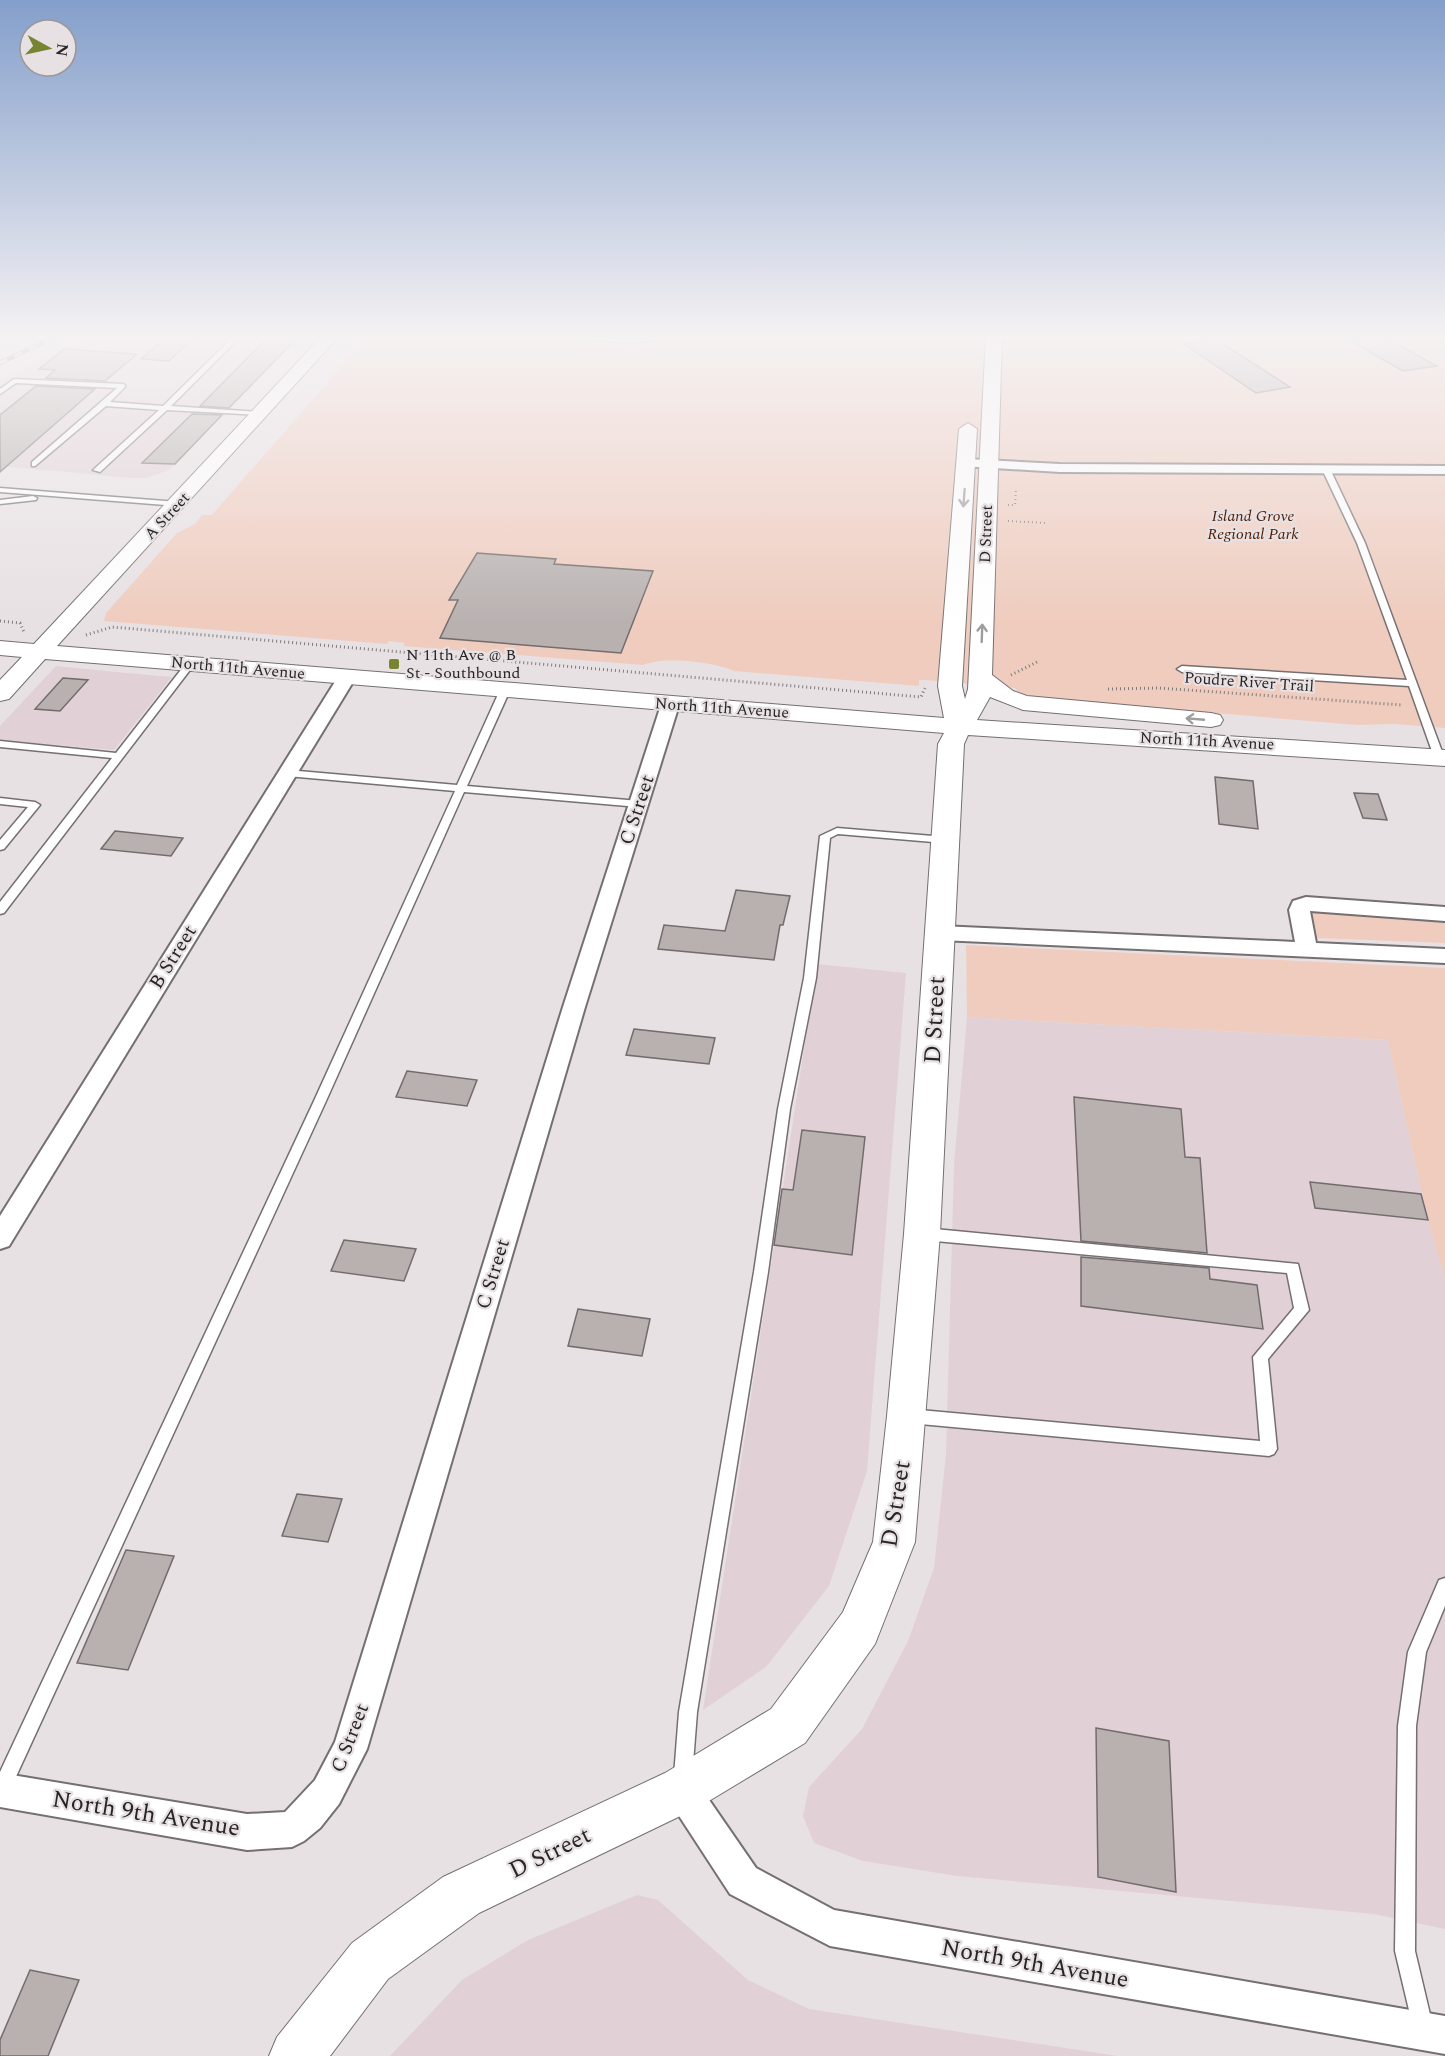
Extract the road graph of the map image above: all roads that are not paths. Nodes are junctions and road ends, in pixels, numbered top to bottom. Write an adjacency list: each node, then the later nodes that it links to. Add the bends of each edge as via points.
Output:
1 (74, 431): 6 (lane)
2 (140, 431): 8 (lane)
3 (245, 431): 14 (street, A Street)
4 (976, 431): 7 (street, D Street)
5 (987, 431): 7 (street, D Street)
6 (35, 464)
7 (984, 465): 9 (street); 20 (street, D Street, one-way to 7); 25 (street, D Street, one-way to 25, via 950,686)
8 (98, 470)
9 (1326, 470): 10 (street); 21 (lane, via 1361,543)
10 (1445, 470)
11 (0, 490): 12 (lane)
12 (64, 496): 13 (lane); 14 (lane)
13 (0, 502)
14 (178, 504): 15 (street, A Street)
15 (47, 644): 16 (street, North 11th Avenue); 17 (street, North 11th Avenue); 23 (street, A Street)
16 (0, 648)
17 (190, 663): 19 (street, North 11th Avenue); 27 (lane)
18 (1182, 669): 21 (lane)
19 (347, 677): 22 (street, North 11th Avenue); 29 (street, B Street)
20 (981, 678): 25 (street, D Street, via 979,700); 28 (street, one-way to 20, via 1379,739 1023,703 1004,696)
21 (1413, 683): 28 (lane)
22 (505, 690): 24 (street, North 11th Avenue); 30 (lane)
23 (0, 694)
24 (670, 705): 25 (street, North 11th Avenue); 32 (street, C Street)
25 (958, 726): 28 (street, North 11th Avenue); 33 (street, D Street, via 951,744)
26 (0, 744): 27 (lane)
27 (118, 756): 35 (lane)
28 (1442, 757)
29 (287, 773): 30 (lane); 41 (street, B Street)
30 (460, 789): 32 (lane); 44 (lane)
31 (0, 801): 34 (lane, via 35,806)
32 (639, 804): 46 (street, C Street, via 350,1749 327,1792)
33 (945, 840): 37 (street, D Street); 45 (lane, via 837,831 825,836 810,978 784,1109 688,1712)
34 (0, 847)
35 (0, 910)
36 (1445, 914): 38 (street, via 1306,904 1299,910)
37 (939, 933): 38 (street); 40 (street, D Street)
38 (1307, 949): 39 (street)
39 (1445, 956)
40 (922, 1234): 42 (street, D Street); 42 (lane, via 1293,1268 1302,1310 1260,1357 1269,1449)
41 (0, 1238)
42 (908, 1416): 45 (street, D Street, via 894,1542 859,1628 788,1726)
43 (1445, 1586): 47 (lane, via 1417,1652 1407,1726 1405,1951)
44 (1, 1790): 46 (street, North 9th Avenue, via 247,1832)
45 (682, 1790): 47 (street, North 9th Avenue, via 743,1881 830,1928); 48 (street, D Street, via 461,1895 370,1961)
46 (292, 1829)
47 (1434, 2033)
48 (296, 2056)

